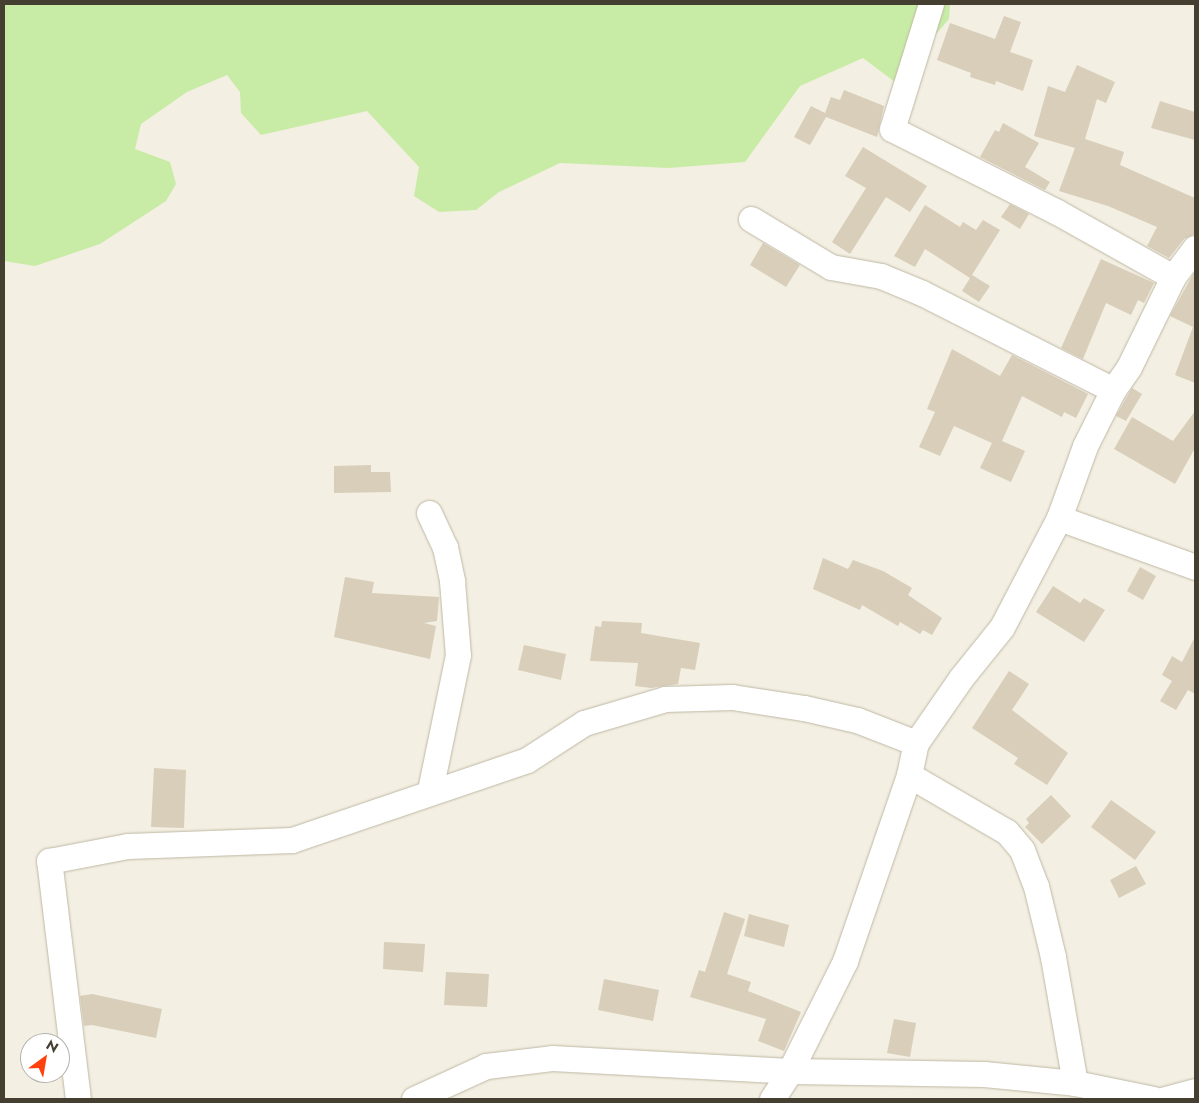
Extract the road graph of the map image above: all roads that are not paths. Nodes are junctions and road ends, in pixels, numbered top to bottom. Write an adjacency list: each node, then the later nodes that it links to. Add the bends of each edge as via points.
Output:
1 (931, 4): 4 (street, via 892,130 1057,212)
2 (751, 219): 5 (street, via 831,267 881,276 922,293)
3 (1195, 248): 4 (street)
4 (1173, 278): 5 (street, via 1129,367)
5 (1113, 390): 7 (street, via 1085,446)
6 (429, 513): 11 (street, via 446,547 458,655)
7 (1059, 518): 8 (street); 9 (street, via 1002,627 961,678)
8 (1195, 568)
9 (916, 743): 10 (street); 11 (street, via 857,720 804,708 732,696 664,698 584,723 527,760)
10 (909, 775): 12 (street, via 845,961); 13 (street, via 1007,832 1022,850 1036,886 1053,957)
11 (430, 790): 15 (street, via 343,825 292,840 128,846 49,861)
12 (790, 1072): 13 (street, via 984,1074); 16 (street, via 552,1058 486,1066); 17 (street)
13 (1075, 1083): 18 (street)
14 (1195, 1091): 19 (street)
15 (78, 1099)
16 (414, 1099)
17 (772, 1099)
18 (1154, 1099)
19 (1165, 1099)

